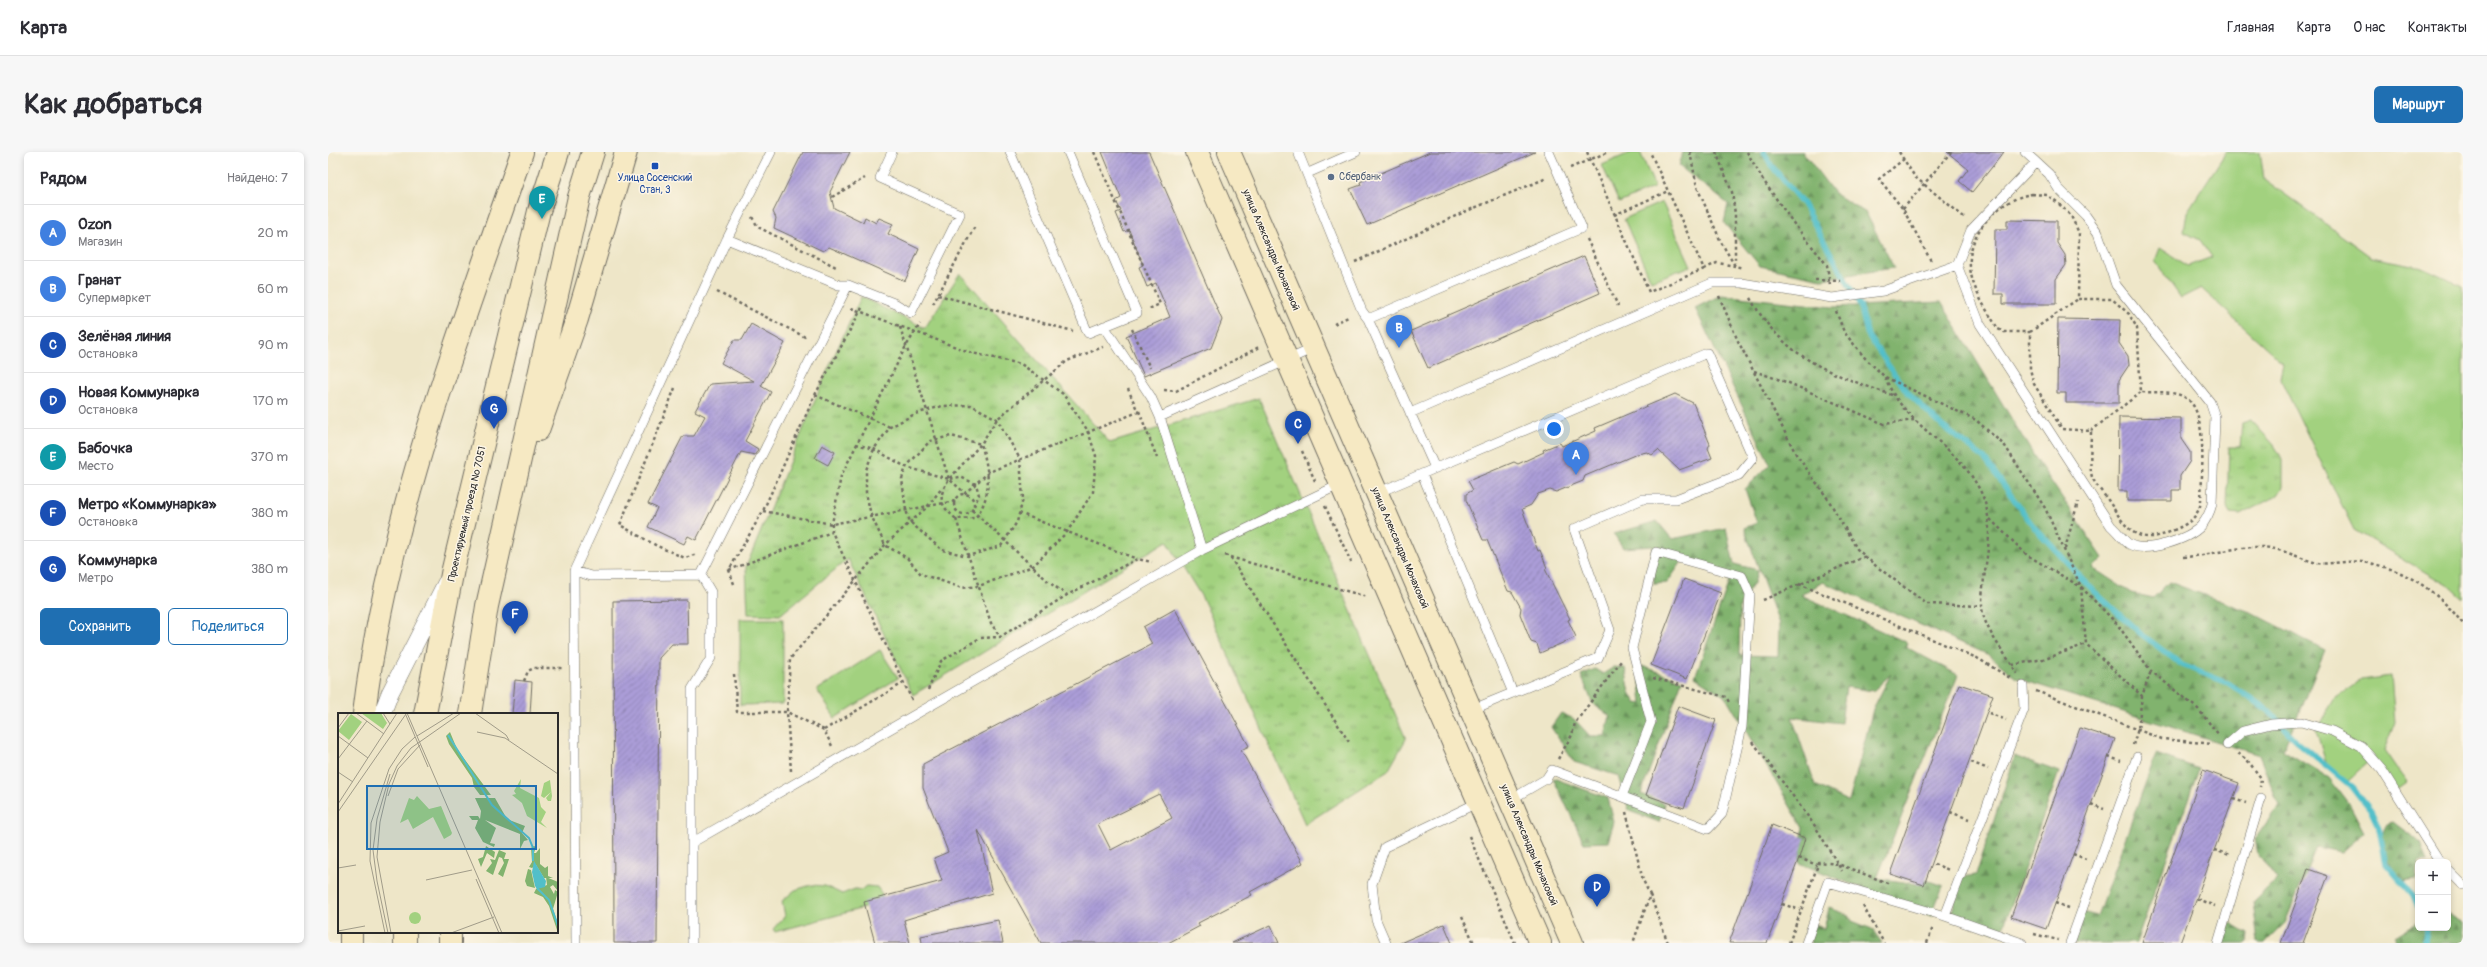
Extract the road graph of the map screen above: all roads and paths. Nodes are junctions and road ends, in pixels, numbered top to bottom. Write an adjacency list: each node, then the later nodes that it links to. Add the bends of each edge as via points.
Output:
1 (522, 152): 182 (main road, via 403,510 378,618)
2 (558, 152): 147 (main road, Проектируемый проезд № 7051, via 539,212)
3 (593, 152): 117 (main road, via 579,197)
4 (626, 152): 117 (main road, via 560,372)
5 (771, 152): 42 (lane)
6 (892, 152): 57 (lane, via 880,178 960,214 911,313 896,304)
7 (1010, 152): 71 (lane, via 1088,333)
8 (1068, 152): 71 (lane, via 1137,313)
9 (1094, 152): 66 (path, via 1160,304)
10 (1197, 152): 83 (main road)
11 (1229, 152): 82 (main road, улица Александры Монаховой)
12 (1298, 152): 28 (lane)
13 (1356, 152): 28 (lane)
14 (1548, 152): 29 (lane)
15 (1587, 152): 25 (path)
16 (1608, 152): 25 (path)
17 (1650, 152): 32 (path)
18 (1690, 152): 47 (path, via 1697,187 1721,242)
19 (1716, 152): 47 (path, via 1732,192 1735,214)
20 (1747, 152): 53 (path, via 1794,224 1827,265)
21 (1899, 152): 24 (path)
22 (1951, 152): 34 (path)
23 (2025, 152): 26 (lane)
24 (1904, 159): 34 (path, via 1878,179); 37 (path, via 1915,177)
25 (1591, 160): 29 (path); 36 (path)
26 (2035, 163): 41 (lane); 111 (lane, via 2049,174 2058,188 2098,232 2116,285 2210,402 2215,417 2210,513 2200,528 2161,547 2146,548 2129,544 2111,526)
27 (869, 172): 30 (path)
28 (1308, 173): 48 (lane)
29 (1557, 173): 40 (lane); 48 (path)
30 (866, 178): 31 (path); 33 (path)
31 (872, 182)
32 (1668, 191): 36 (path); 36 (path, via 1704,269 1649,292)
33 (832, 197)
34 (1903, 209): 44 (path)
35 (752, 212): 51 (path, via 758,227)
36 (1614, 215)
37 (1963, 216): 38 (path); 41 (path)
38 (1961, 222)
39 (975, 226): 59 (path)
40 (1582, 228): 64 (path); 68 (lane)
41 (1971, 230): 46 (lane)
42 (727, 239): 57 (lane, via 839,284); 149 (lane)
43 (1937, 258): 44 (path)
44 (1932, 261): 45 (path)
45 (1926, 264)
46 (1957, 265): 60 (lane, via 1882,291); 111 (lane, via 1980,324)
47 (1735, 266): 49 (path, via 1717,263); 50 (path); 56 (path, via 1735,274)
48 (1344, 267): 68 (lane, via 1362,311)
49 (1704, 269)
50 (1748, 269)
51 (841, 270)
52 (1807, 279): 53 (path)
53 (1830, 281): 54 (path); 60 (path)
54 (1846, 281)
55 (1712, 283): 56 (lane); 84 (path); 94 (lane)
56 (1742, 283): 60 (lane); 92 (path, via 1761,317 1787,346 1836,375)
57 (848, 285): 63 (lane)
58 (714, 291): 77 (path)
59 (938, 295): 65 (path); 75 (path)
60 (1832, 298): 86 (path, via 1844,332)
61 (2078, 299): 76 (path); 76 (path, via 2079,233 2071,216 2047,195 2018,196 2005,203 1986,220 1971,248 1970,267 1982,301 1998,329 2004,332); 90 (path, via 2112,299 2129,314 2137,328)
62 (865, 301): 67 (path)
63 (838, 303): 67 (path); 150 (lane)
64 (1618, 306)
65 (930, 308)
66 (1146, 310)
67 (860, 311): 72 (path); 91 (path)
68 (1368, 319): 94 (lane)
69 (923, 320): 74 (path)
70 (1132, 325): 85 (path)
71 (1104, 326): 96 (lane, via 1151,397)
72 (900, 327): 74 (path); 81 (path)
73 (812, 332): 77 (path)
74 (915, 332): 81 (path); 87 (path, via 972,353 1021,364)
75 (1076, 332)
76 (2030, 332): 101 (path, via 2030,369 2038,390 2062,429)
77 (808, 339): 80 (path)
78 (1257, 339): 89 (path, via 1260,346 1176,391 1167,392)
79 (1107, 345): 87 (path, via 1067,361)
80 (805, 346)
81 (906, 348): 93 (path); 95 (path)
82 (1314, 348): 83 (lane); 116 (main road, улица Александры Монаховой)
83 (1287, 359): 96 (lane); 114 (main road)
84 (1753, 370): 98 (path, via 1884,424); 141 (path, via 1796,454 1858,548)
85 (1153, 375)
86 (1885, 377): 92 (path); 138 (path, via 1976,420 2005,446 2045,508)
87 (1045, 380): 97 (path); 100 (path, via 1063,394)
88 (1126, 385): 100 (path, via 1138,412)
89 (1159, 388)
90 (2141, 392): 101 (path); 101 (path, via 2172,393 2185,397 2193,403 2201,421 2201,503 2197,515 2185,525 2148,538 2137,536 2125,526 2092,477)
91 (815, 395): 95 (path); 124 (path)
92 (1892, 395): 98 (path)
93 (926, 411): 97 (path, via 942,406 971,405); 99 (path); 102 (path)
94 (1410, 413): 108 (lane)
95 (870, 417): 99 (path); 103 (path)
96 (1160, 417): 137 (lane)
97 (997, 419): 104 (path); 106 (path)
98 (1914, 420): 128 (path, via 1965,465 1982,496)
99 (890, 427): 105 (path)
100 (1088, 431): 106 (path); 134 (path, via 1096,456 1093,492)
101 (2091, 431)
102 (937, 440): 104 (path, via 950,436); 107 (path, via 930,441); 112 (path)
103 (856, 444): 105 (path); 131 (path, via 841,476)
104 (981, 444): 109 (path); 112 (path)
105 (874, 449): 107 (path); 126 (path, via 866,470 866,493)
106 (1020, 459): 109 (path); 125 (path, via 1023,499)
107 (906, 467): 112 (path); 122 (path, via 902,479)
108 (1435, 468): 110 (lane); 175 (lane, via 1707,353 1753,458 1739,476 1676,499 1643,499 1574,529 1610,630 1598,658)
109 (989, 472): 113 (path); 127 (path, via 986,498)
110 (1422, 474): 116 (lane); 175 (lane)
111 (2079, 474): 138 (path, via 2080,493)
112 (949, 479): 113 (path, via 960,477); 115 (path); 119 (path, via 941,491); 121 (path)
113 (976, 484): 115 (path); 120 (path, via 979,495)
114 (1341, 484): 137 (lane); 209 (main road)
115 (965, 493): 118 (path, via 958,496); 120 (path, via 973,498)
116 (1377, 493): 180 (main road, улица Александры Монаховой)
117 (512, 496): 185 (main road, via 487,606)
118 (955, 501): 119 (path); 123 (path, via 955,506 960,512 966,514)
119 (942, 503): 121 (path); 129 (path)
120 (974, 506): 123 (path)
121 (927, 507): 122 (path); 130 (path)
122 (906, 510): 126 (path); 130 (path)
123 (972, 510): 127 (path)
124 (763, 511): 131 (path); 148 (path)
125 (1019, 513): 134 (path); 135 (path, via 1017,522)
126 (871, 515): 131 (path); 136 (path)
127 (977, 516): 129 (path); 135 (path)
128 (1990, 518): 156 (path, via 2027,555); 161 (path)
129 (956, 519): 140 (path)
130 (910, 522): 136 (path); 140 (path, via 942,550)
131 (832, 524): 133 (path)
132 (620, 525): 139 (path, via 685,558)
133 (832, 532): 148 (path); 151 (path)
134 (1067, 532): 144 (path); 146 (path)
135 (1004, 541): 140 (path, via 1001,546); 146 (path)
136 (885, 544): 151 (path); 154 (path, via 907,558 921,574 962,588)
137 (1202, 550): 142 (path); 215 (lane)
138 (2064, 550): 156 (path)
139 (701, 551)
140 (968, 556): 154 (path)
141 (1866, 556): 153 (path); 161 (path, via 1927,604)
142 (1230, 557): 159 (path); 193 (path)
143 (2183, 557): 162 (path, via 2204,556 2235,548 2262,547 2319,563 2363,562 2394,570 2432,590)
144 (1137, 559): 145 (path); 158 (path)
145 (1157, 562)
146 (1033, 566): 154 (path); 158 (path)
147 (453, 569): 183 (street); 184 (main road, Проектируемый проезд № 7051)
148 (729, 570): 152 (path)
149 (574, 571): 150 (lane, via 591,576); 167 (lane)
150 (701, 574): 215 (lane, via 711,592 711,658 692,689)
151 (856, 581): 155 (path); 157 (path)
152 (734, 584)
153 (1799, 584): 160 (path); 173 (path, via 1977,658)
154 (979, 586): 163 (path, via 991,623)
155 (851, 587): 157 (path); 181 (path, via 790,659)
156 (2081, 587): 164 (path); 168 (path, via 2117,624)
157 (859, 588): 172 (path)
158 (1067, 595): 163 (path)
159 (1367, 597)
160 (1749, 606): 165 (lane, via 1750,594 1742,576 1656,552); 189 (lane)
161 (1982, 606): 166 (path, via 1991,634)
162 (2463, 624)
163 (1000, 637): 174 (path, via 980,638 941,662 929,689)
164 (2086, 644): 166 (path, via 2048,658); 177 (path)
165 (1632, 648): 202 (path, via 1575,723 1572,734); 205 (lane, via 1651,722)
166 (2012, 665): 173 (path)
167 (575, 668): 171 (path, via 534,668 528,671); 243 (lane)
168 (2151, 671): 177 (path); 194 (path, via 2198,709)
169 (734, 674): 181 (path, via 737,712)
170 (1651, 678): 189 (path, via 1726,697)
171 (524, 681)
172 (905, 682): 178 (path); 192 (path)
173 (2023, 686): 191 (path); 237 (lane, via 2024,709)
174 (924, 693)
175 (1513, 693): 180 (lane)
176 (918, 696): 178 (path)
177 (2142, 696): 191 (path)
178 (912, 700): 179 (path)
179 (906, 704)
180 (1471, 710): 208 (main road, улица Александры Монаховой)
181 (787, 712): 192 (path); 201 (path, via 791,774)
182 (364, 713)
183 (382, 713)
184 (425, 713)
185 (470, 713)
186 (1989, 714): 188 (path)
187 (2011, 714): 188 (path)
188 (2009, 721): 190 (path)
189 (1742, 727): 205 (lane, via 1722,814 1708,829); 222 (path, via 1815,826)
190 (2006, 728)
191 (2138, 729): 194 (path, via 2162,739 2188,744)
192 (824, 730): 195 (path, via 834,748)
193 (1349, 742)
194 (2227, 745): 207 (path, via 2248,761 2261,778); 220 (lane, via 2243,730 2272,724 2301,722 2332,730 2361,746 2382,770)
195 (828, 752)
196 (2108, 756): 200 (path)
197 (2137, 756): 241 (lane)
198 (1971, 762): 203 (path)
199 (1993, 763): 203 (path)
200 (2127, 763)
201 (797, 770)
202 (1552, 770): 205 (lane); 208 (lane, via 1546,779)
203 (1990, 770): 204 (path)
204 (1988, 777)
205 (1622, 796): 230 (path, via 1643,880)
206 (2233, 799): 211 (path)
207 (2261, 799): 254 (lane)
208 (1510, 800): 248 (main road, улица Александры Монаховой)
209 (1479, 802): 245 (lane, via 1385,847 1372,884 1376,920); 247 (main road)
210 (2091, 804): 212 (path)
211 (2250, 804)
212 (2110, 811)
213 (1950, 812): 214 (path, via 1971,820)
214 (1974, 813)
215 (693, 842): 244 (lane)
216 (2214, 850): 218 (path)
217 (2073, 854): 221 (path)
218 (2232, 856)
219 (1799, 858): 224 (path)
220 (2438, 859)
221 (2092, 861)
222 (1838, 864): 228 (path); 229 (path)
223 (1934, 864): 226 (path, via 1952,871)
224 (1817, 865)
225 (2451, 873): 227 (lane)
226 (1950, 877)
227 (2463, 885)
228 (1896, 886)
229 (1854, 891): 237 (lane); 251 (lane, via 1828,882); 252 (path)
230 (1650, 895): 249 (path); 250 (path)
231 (2197, 899): 234 (path)
232 (2055, 903): 236 (path)
233 (1782, 904): 235 (path)
234 (2215, 906)
235 (1800, 910)
236 (2073, 910)
237 (1945, 916): 253 (lane)
238 (1462, 917): 246 (path)
239 (350, 933): 242 (main road)
240 (2028, 933): 241 (path, via 2051,940)
241 (2067, 940)
242 (351, 943)
243 (576, 943)
244 (692, 943)
245 (1386, 943)
246 (1474, 943)
247 (1540, 943)
248 (1572, 943)
249 (1633, 943)
250 (1668, 943)
251 (1806, 943)
252 (1884, 943)
253 (2022, 943)
254 (2218, 943)

